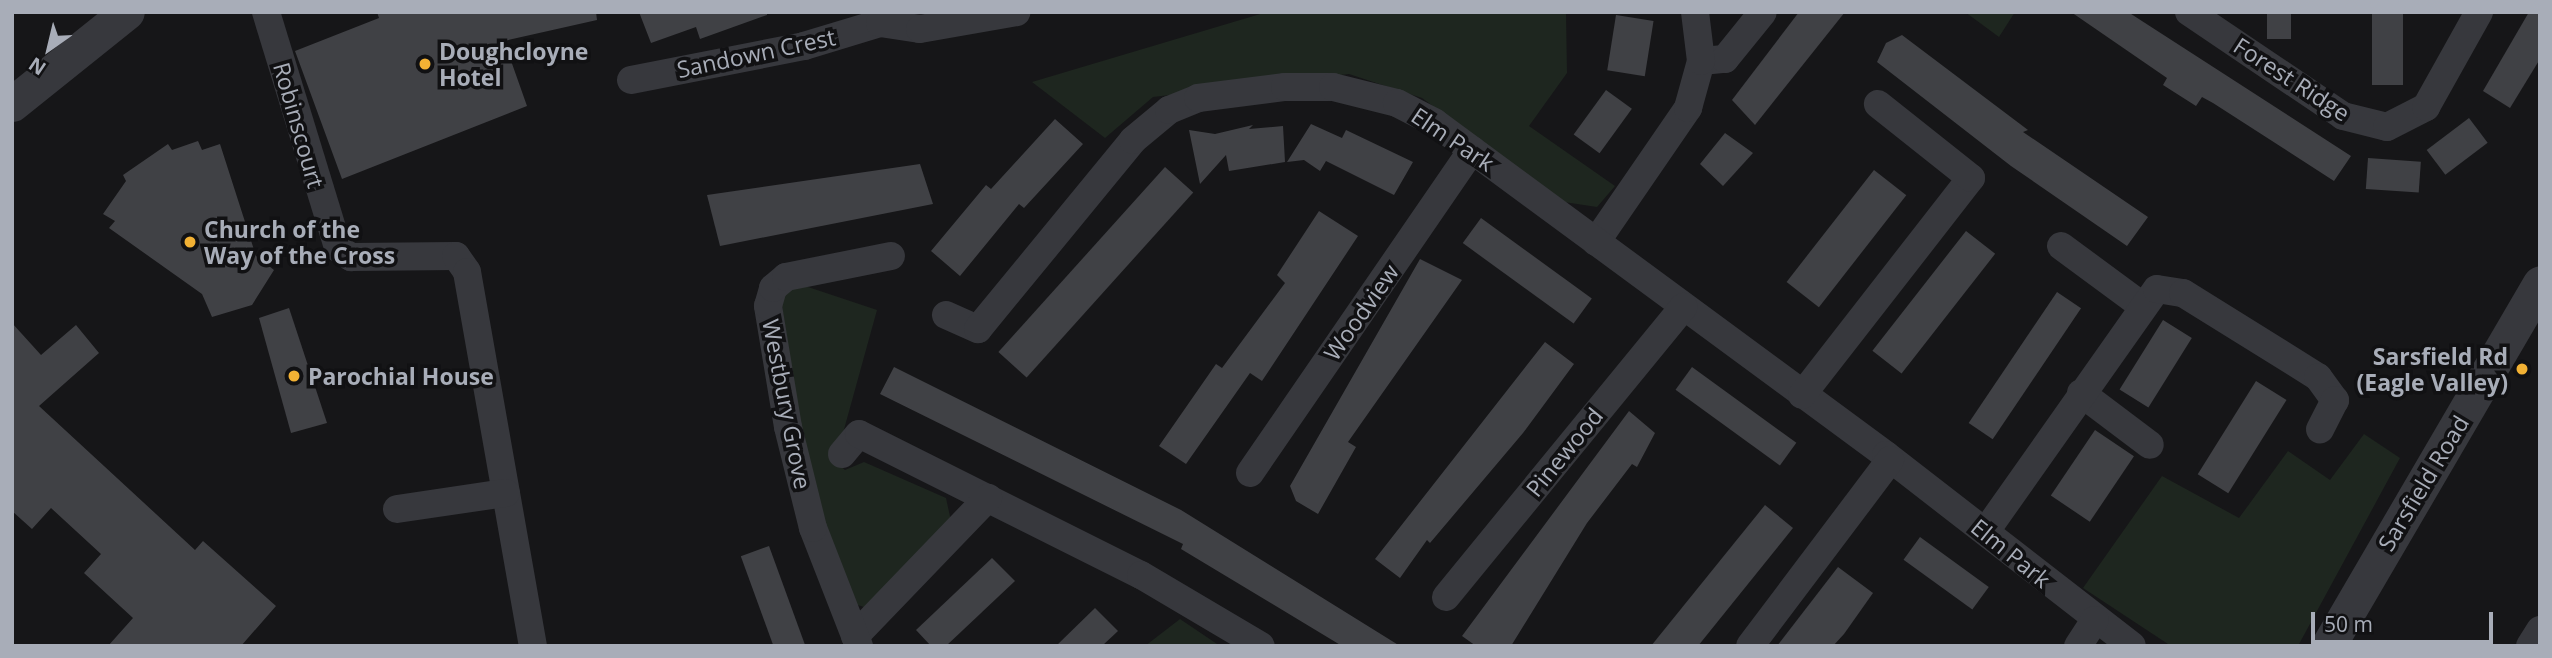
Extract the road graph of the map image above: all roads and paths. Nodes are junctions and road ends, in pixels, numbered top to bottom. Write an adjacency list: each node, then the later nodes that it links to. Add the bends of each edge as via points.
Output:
1 (127, 12): 12 (street)
2 (266, 12): 29 (street, Robinscourt, via 338,248 351,257 456,256 467,272)
3 (1017, 12): 8 (street, Sandown Crest, via 920,29)
4 (1695, 12): 10 (street)
5 (1763, 12): 10 (street, via 1725,58)
6 (2189, 12): 9 (street, Forest Ridge)
7 (2479, 12): 9 (street, Forest Ridge, via 2426,107 2387,127 2343,116)
8 (877, 18): 11 (street, Sandown Crest, via 804,46)
9 (2214, 20)
10 (1701, 61): 15 (street, via 1688,108)
11 (631, 80)
12 (12, 104)
13 (1878, 104): 23 (street, via 1971,178)
14 (1472, 150): 15 (street, Elm Park); 21 (street, Elm Park, via 1396,103 1333,87 1198,98 1169,110 1133,140 978,329); 28 (street, Woodview)
15 (1596, 242): 20 (street, Elm Park)
16 (2061, 246): 19 (street)
17 (891, 256): 36 (street, Westbury Grove, via 786,277 773,288 768,306 788,427 813,528)
18 (2540, 283): 42 (street, Sarsfield Road)
19 (2141, 305): 22 (street); 24 (street, via 2157,289 2183,293 2318,377 2335,400)
20 (1683, 307): 23 (street, Elm Park); 33 (street, Pinewood)
21 (946, 315)
22 (2081, 393): 25 (street); 32 (street)
23 (1802, 395): 27 (street, Elm Park)
24 (2320, 429)
25 (2150, 445)
26 (842, 454): 30 (street, Westbury Grove, via 859,434)
27 (1890, 460): 32 (street, Elm Park); 39 (street)
28 (1250, 473)
29 (506, 493): 31 (street); 37 (street, Robinscourt)
30 (988, 498): 36 (street, Westbury Grove); 38 (street, Westbury Grove, via 1141,575)
31 (397, 509)
32 (1986, 531): 34 (street, Elm Park)
33 (1446, 597)
34 (2095, 620): 40 (street); 41 (street, Elm Park)
35 (2540, 630): 43 (street)
36 (857, 641)
37 (533, 646)
38 (1261, 646)
39 (1749, 646)
40 (2078, 646)
41 (2132, 646)
42 (2328, 646)
43 (2530, 646)

